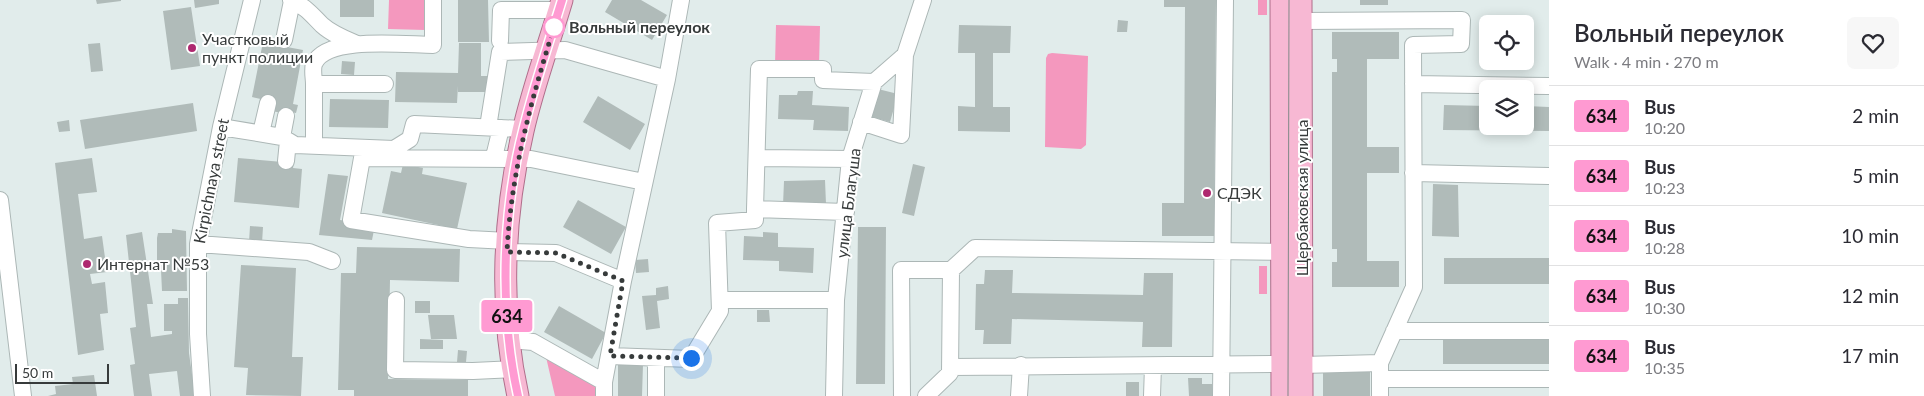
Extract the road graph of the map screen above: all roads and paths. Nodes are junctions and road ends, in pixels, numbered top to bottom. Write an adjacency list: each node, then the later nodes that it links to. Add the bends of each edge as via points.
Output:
1 (252, 0): 25 (street, Kirpichnaya street)
2 (292, 0): 11 (street); 13 (street, via 309,10 337,36)
3 (433, 0): 13 (street, via 433,45)
4 (681, 0): 16 (street)
5 (923, 0): 15 (street)
6 (1225, 0): 44 (street)
7 (1281, 0): 45 (main road, Щербаковская улица)
8 (501, 5): 9 (street); 12 (street)
9 (560, 5): 14 (main road)
10 (1301, 10): 20 (street, via 1462,20 1461,44 1413,46); 57 (main road, Щербаковская улица)
11 (284, 40)
12 (500, 42)
13 (360, 45): 18 (street, via 325,51 314,65)
14 (547, 51): 16 (street, via 565,50); 26 (street, via 500,52); 27 (main road)
15 (905, 55): 17 (street); 24 (street, via 901,135)
16 (667, 79): 38 (street)
17 (874, 82): 24 (street, улица Благуша); 32 (street, via 823,80 823,69 759,69)
18 (314, 84): 19 (street); 30 (street)
19 (385, 84)
20 (1413, 84): 21 (street); 36 (street)
21 (1549, 86)
22 (268, 103): 28 (street)
23 (286, 116): 29 (street)
24 (861, 122): 34 (street, улица Благуша)
25 (220, 127): 28 (street); 42 (street, Kirpichnaya street)
26 (494, 127): 27 (street); 30 (street, via 414,124 410,139 394,149); 31 (street)
27 (524, 130): 33 (main road)
28 (262, 133): 29 (street)
29 (285, 139): 30 (street, via 294,145); 35 (street)
30 (314, 144)
31 (494, 157): 33 (street); 43 (street, via 362,158 351,220)
32 (757, 158): 34 (street); 40 (street)
33 (517, 159): 38 (street, via 544,161); 43 (main road)
34 (850, 159): 41 (street, улица Благуша)
35 (286, 161)
36 (1414, 173): 37 (street); 52 (street, via 1414,287)
37 (1549, 176)
38 (644, 182): 48 (street)
39 (0, 200): 66 (street)
40 (755, 209): 41 (street); 50 (street, via 755,220 717,223)
41 (846, 212): 51 (street, улица Благуша)
42 (198, 244): 46 (street, via 309,252); 67 (street, Kirpichnaya street)
43 (507, 246): 48 (street, via 556,253); 54 (main road)
44 (1223, 252): 45 (street); 47 (street, via 975,248); 60 (street)
45 (1282, 252): 57 (main road, Щербаковская улица)
46 (332, 261)
47 (951, 270): 61 (street); 71 (street, via 901,270)
48 (623, 281): 55 (street)
49 (396, 300): 62 (street, via 395,370)
50 (720, 300): 51 (street); 56 (street, via 720,311 691,358)
51 (836, 300): 70 (street, улица Благуша)
52 (1394, 331): 53 (street); 63 (street)
53 (1549, 331)
54 (509, 340): 62 (main road); 65 (street, via 533,342)
55 (610, 356): 56 (street); 65 (street)
56 (656, 358): 69 (street)
57 (1292, 365): 60 (street); 63 (street); 76 (main road, Щербаковская улица); 77 (main road, Щербаковская улица)
58 (1021, 366): 59 (street); 61 (street); 73 (street)
59 (1153, 366): 60 (street); 74 (street)
60 (1221, 366): 75 (street)
61 (950, 367): 72 (street, via 950,373)
62 (513, 369): 68 (main road)
63 (1380, 371): 64 (street); 78 (street)
64 (1549, 379)
65 (604, 389)
66 (23, 396)
67 (202, 396)
68 (518, 396)
69 (656, 396)
70 (834, 396)
71 (902, 396)
72 (926, 396)
73 (1019, 396)
74 (1152, 396)
75 (1221, 396)
76 (1282, 396)
77 (1302, 396)
78 (1380, 396)

